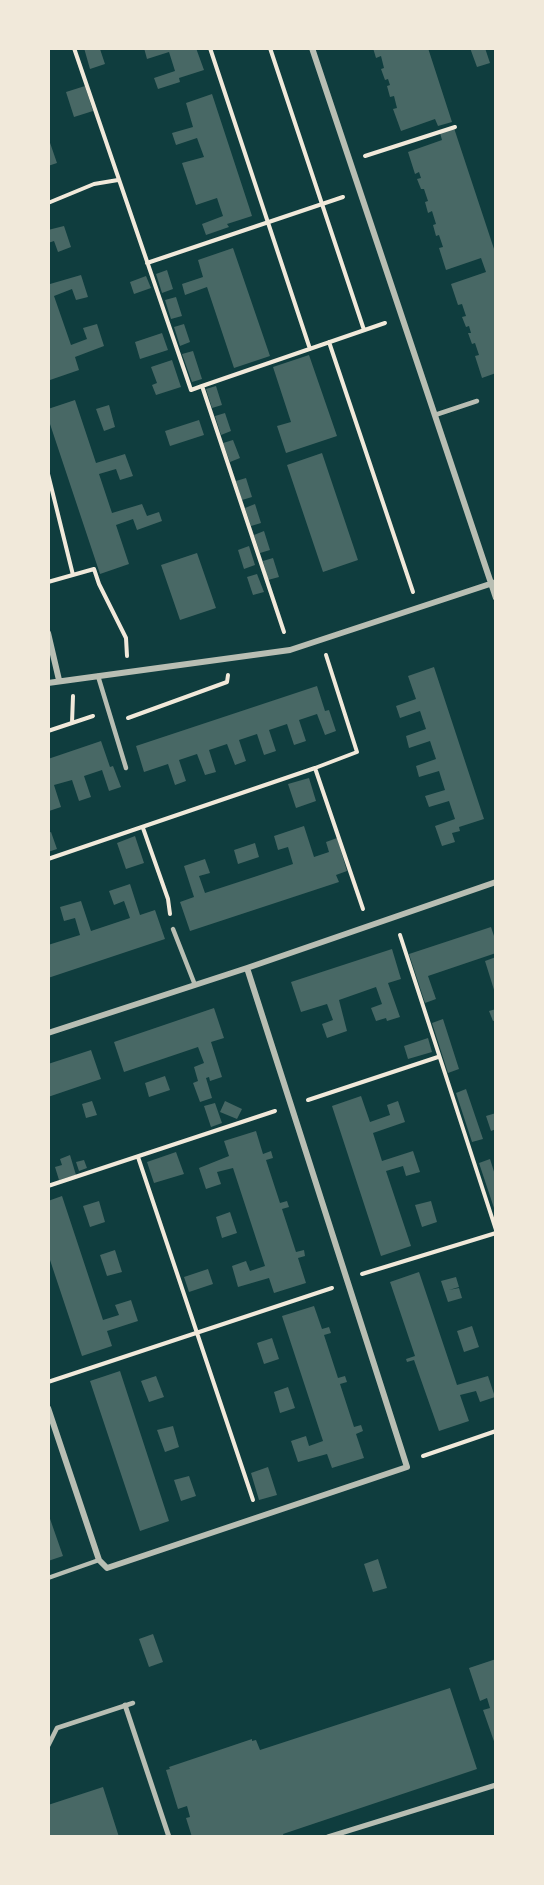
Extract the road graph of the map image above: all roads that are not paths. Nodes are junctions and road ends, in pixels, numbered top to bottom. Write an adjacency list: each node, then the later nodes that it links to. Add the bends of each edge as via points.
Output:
1 (312, 48): 3 (street)
2 (477, 401): 3 (lane)
3 (435, 415): 4 (street)
4 (494, 583): 5 (street); 7 (street, via 290,650)
5 (496, 598)
6 (48, 633): 8 (street)
7 (98, 676): 8 (street); 10 (lane)
8 (59, 680): 9 (street)
9 (48, 683)
10 (126, 768)
11 (496, 882): 13 (street)
12 (173, 929): 14 (lane)
13 (247, 968): 14 (street); 17 (street, via 407,1467 107,1568)
14 (195, 985): 15 (street)
15 (48, 1033)
16 (48, 1408): 17 (street)
17 (99, 1560): 18 (lane)
18 (48, 1578)
19 (133, 1703): 20 (lane)
20 (126, 1706): 21 (lane, via 57,1728); 23 (street)
21 (48, 1746)
22 (496, 1785): 24 (street)
23 (169, 1837)
24 (328, 1837)

